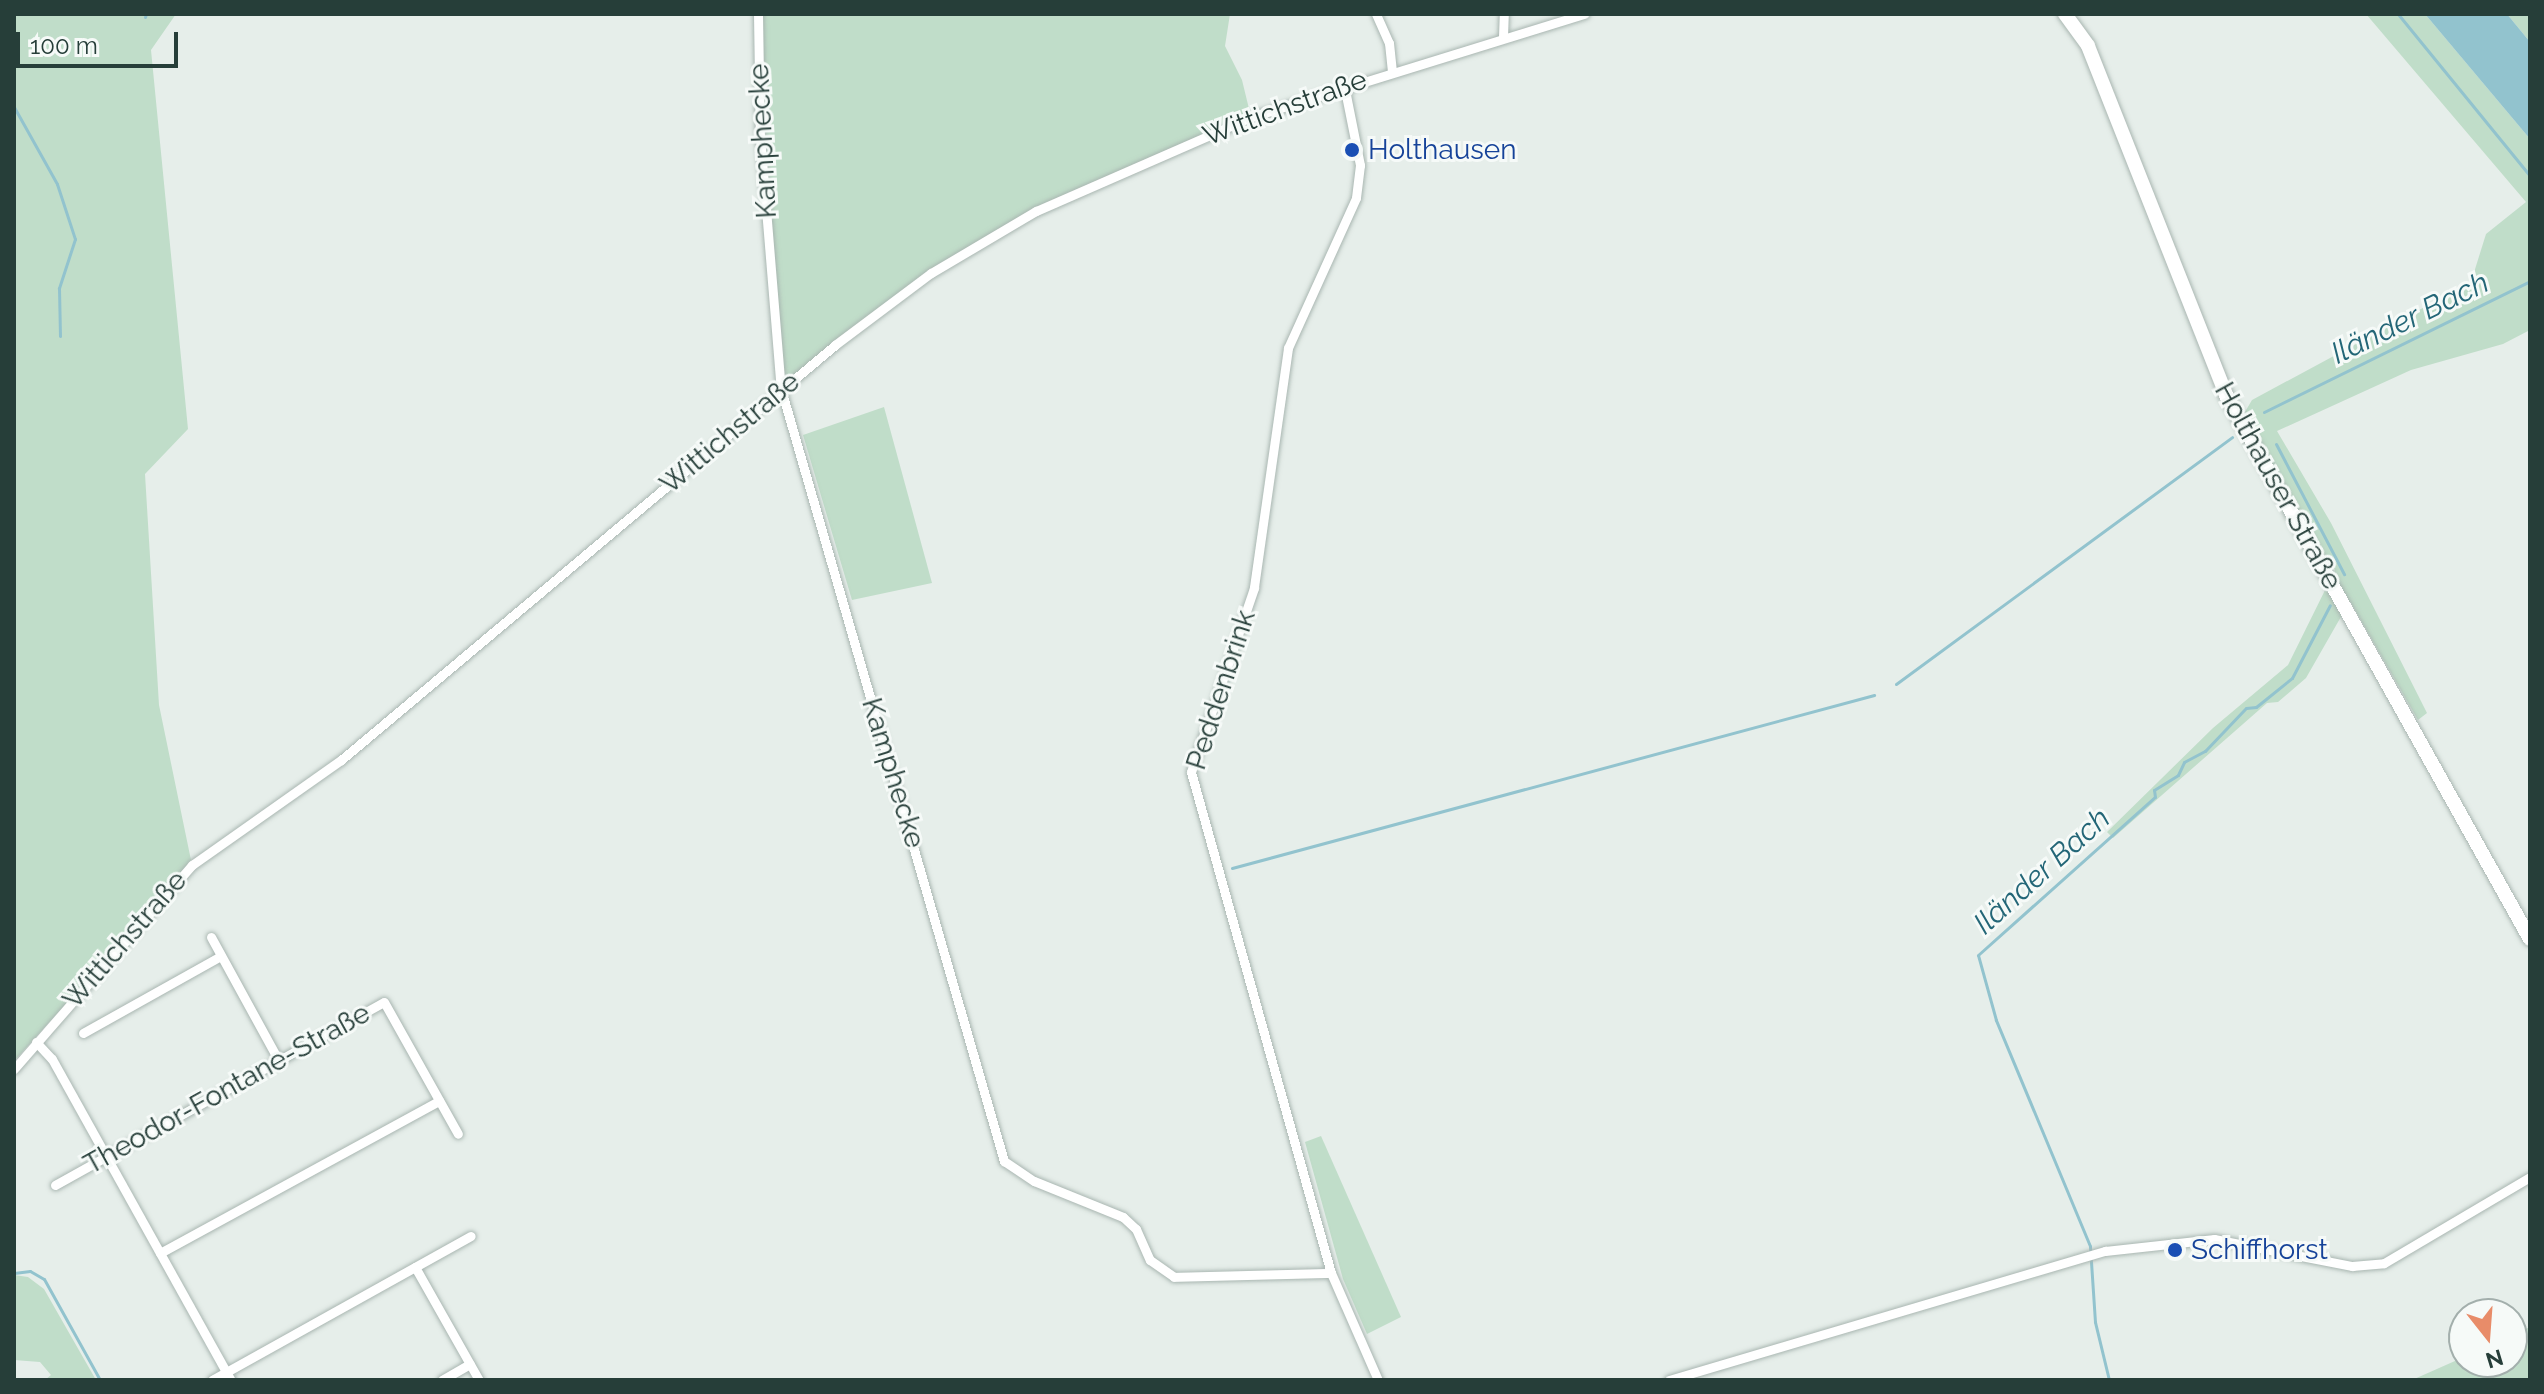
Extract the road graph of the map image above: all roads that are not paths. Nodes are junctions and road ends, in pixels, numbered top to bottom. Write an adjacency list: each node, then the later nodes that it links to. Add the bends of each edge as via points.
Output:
1 (758, 14): 9 (street, Kamphecke, via 760,136)
2 (1376, 14): 7 (street, via 1389,43)
3 (1504, 14): 6 (street)
4 (1584, 14): 6 (street, Wittichstraße)
5 (2065, 14): 11 (street, Holthauser Straße, via 2088,46 2226,395)
6 (1503, 37): 7 (street, Wittichstraße)
7 (1392, 70): 8 (street, Wittichstraße)
8 (1344, 85): 9 (street, Wittichstraße, via 1251,117 1036,211 900,294); 25 (street, Peddenbrink, via 1360,165 1356,198 1288,348 1254,588 1191,772)
9 (781, 389): 14 (street, Wittichstraße, via 341,760 192,865); 25 (street, Kamphecke, via 1004,1161 1034,1181 1123,1217 1136,1229 1150,1260 1174,1277)
10 (211, 937): 12 (street)
11 (2530, 939)
12 (221, 956): 13 (street); 15 (street)
13 (83, 1033)
14 (36, 1042): 16 (street, Wittichstraße); 19 (street, via 52,1059)
15 (279, 1061): 17 (street, Theodor-Fontane-Straße, via 384,1002); 19 (street, Theodor-Fontane-Straße)
16 (14, 1069)
17 (439, 1101): 18 (street, Theodor-Fontane-Straße); 23 (street)
18 (458, 1134)
19 (105, 1157): 21 (street, Theodor-Fontane-Straße); 23 (street)
20 (2530, 1177): 32 (street, via 2402,1256 2367,1267 2214,1239 2098,1252)
21 (55, 1185)
22 (471, 1236): 24 (street)
23 (160, 1253): 27 (street)
24 (415, 1267): 26 (street); 27 (street)
25 (1331, 1273): 31 (street, Peddenbrink)
26 (470, 1364): 29 (street); 30 (street)
27 (229, 1376): 28 (street)
28 (212, 1380)
29 (442, 1380)
30 (479, 1380)
31 (1378, 1380)
32 (1669, 1380)

